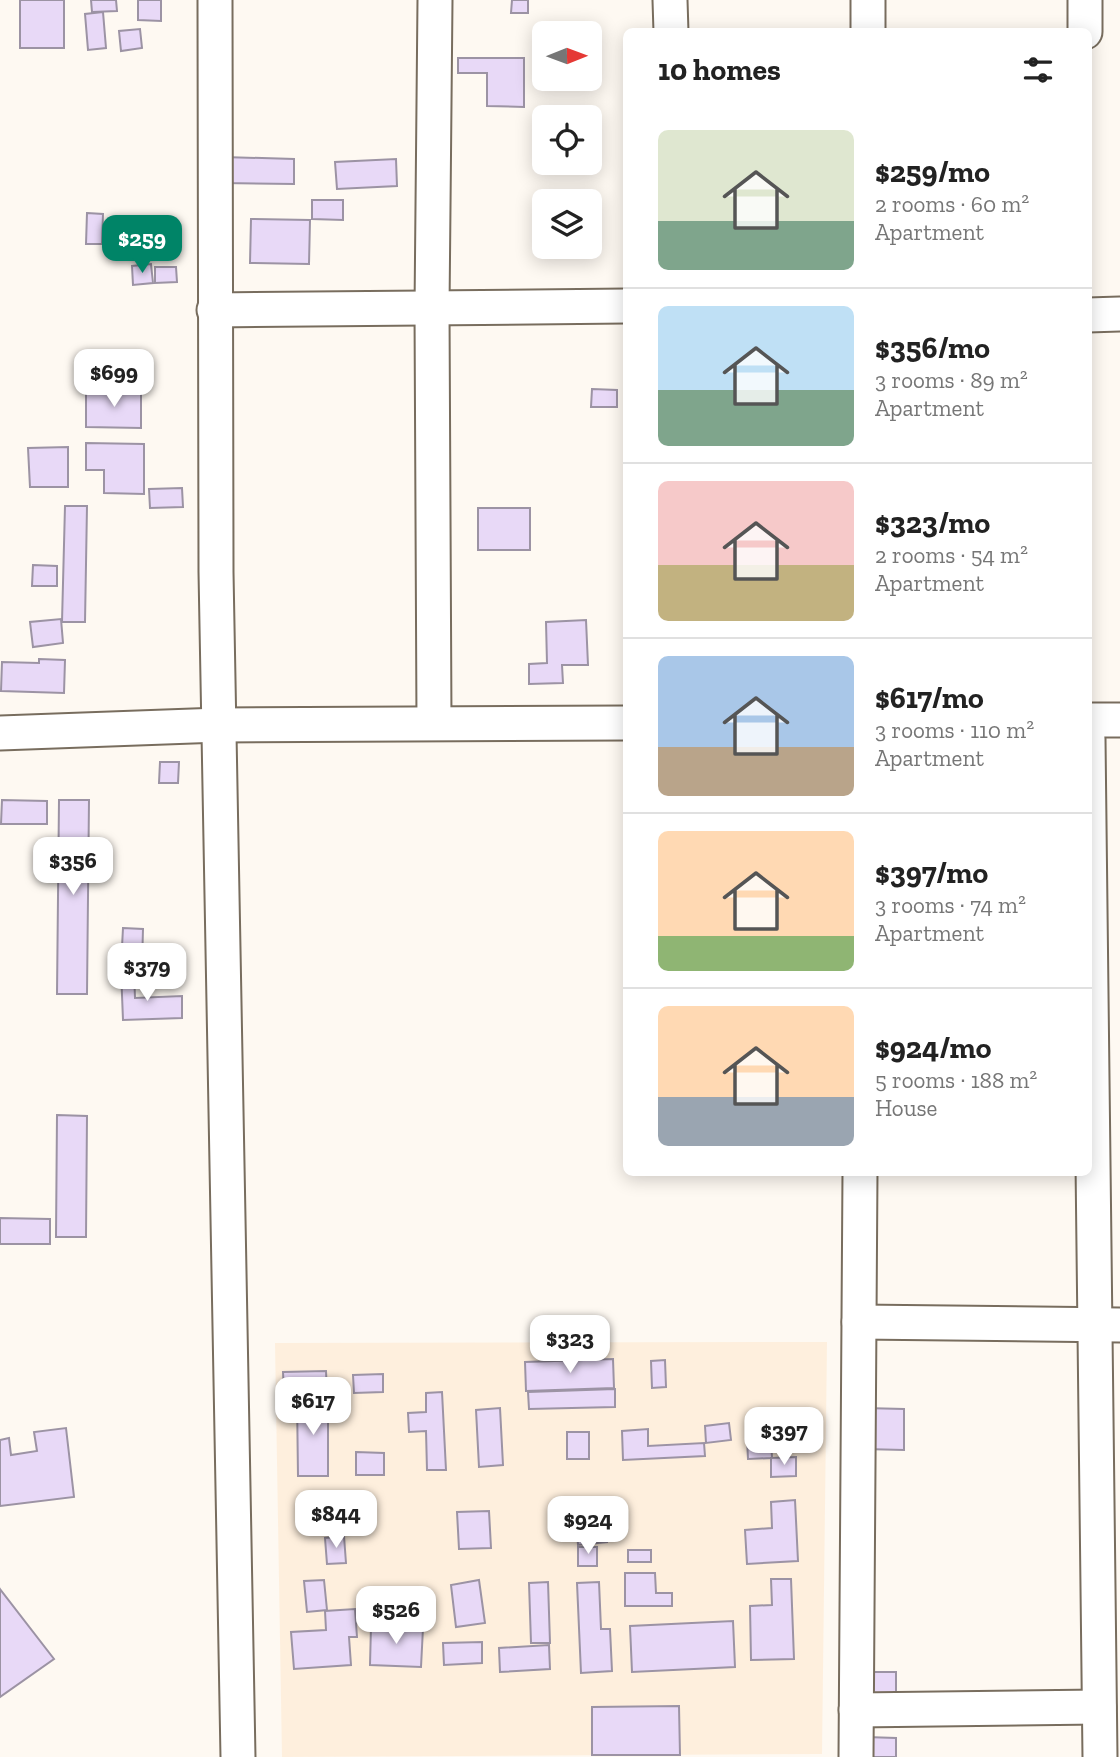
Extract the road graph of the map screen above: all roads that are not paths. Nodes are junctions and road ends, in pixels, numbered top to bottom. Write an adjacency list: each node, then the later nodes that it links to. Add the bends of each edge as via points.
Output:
1 (215, 0): 11 (street)
2 (435, 0): 10 (street)
3 (670, 0): 6 (street)
4 (868, 0): 7 (street)
5 (1085, 0): 8 (street)
6 (671, 28)
7 (868, 28)
8 (1084, 28)
9 (623, 306): 10 (street)
10 (432, 309): 11 (street); 16 (street)
11 (214, 310): 18 (street)
12 (1092, 314): 13 (street)
13 (1120, 314)
14 (1092, 720): 15 (street)
15 (1120, 720)
16 (434, 722): 17 (street); 18 (street)
17 (623, 723)
18 (220, 725): 19 (street); 27 (street)
19 (0, 733)
20 (1092, 865): 21 (street)
21 (1101, 1148): 24 (street)
22 (860, 1176): 23 (street)
23 (859, 1322): 24 (street); 26 (street)
24 (1108, 1325): 25 (street)
25 (1099, 1707): 26 (street); 29 (street)
26 (856, 1710): 28 (street)
27 (238, 1757)
28 (856, 1757)
29 (1100, 1757)

